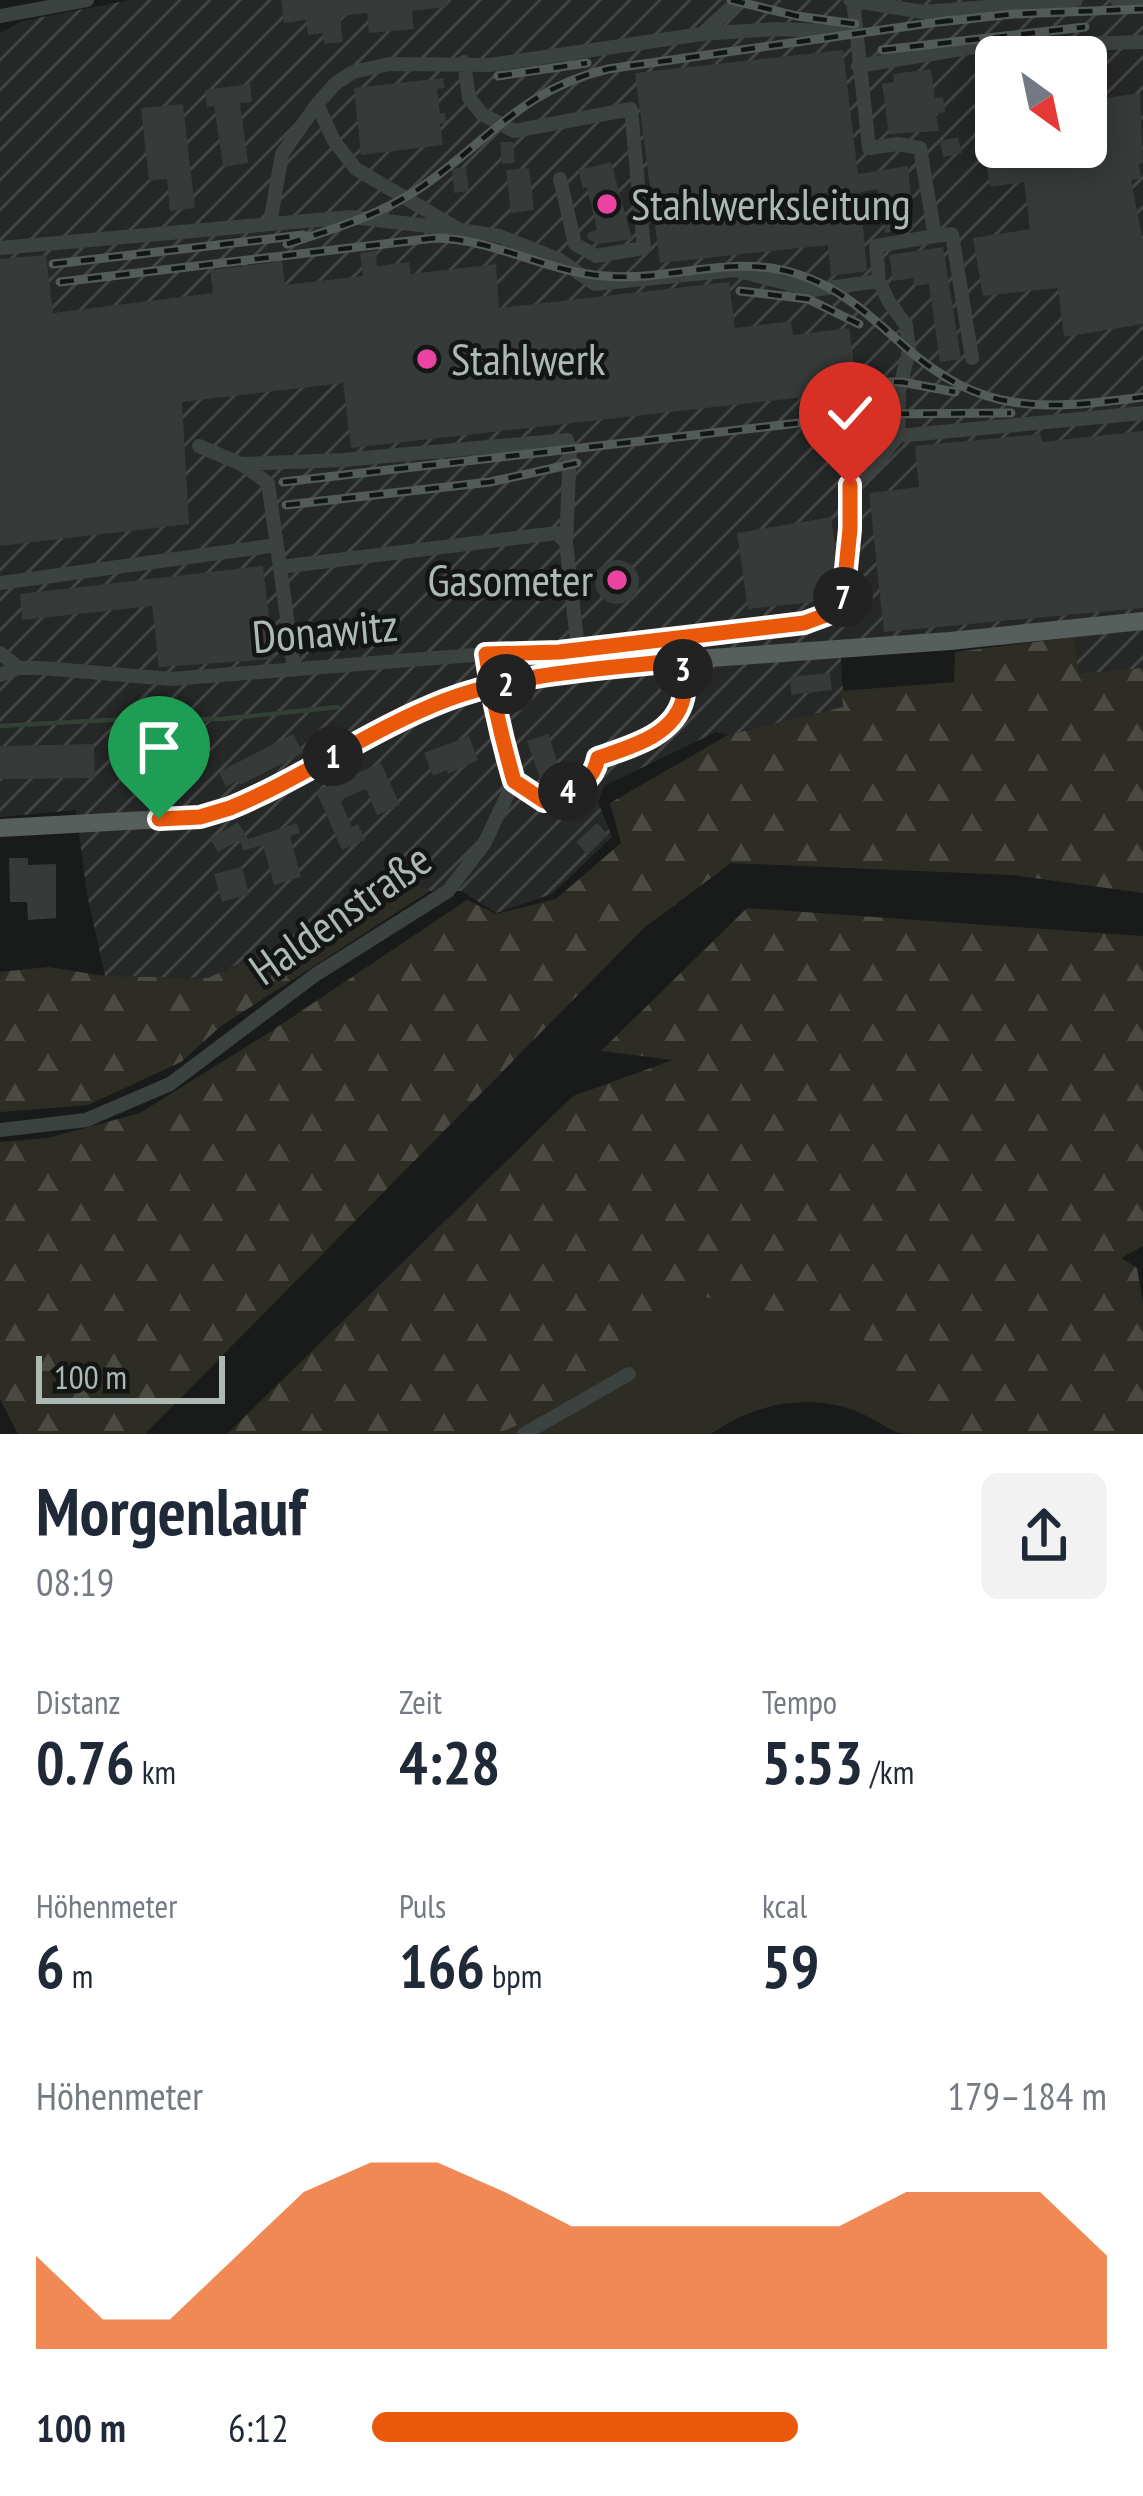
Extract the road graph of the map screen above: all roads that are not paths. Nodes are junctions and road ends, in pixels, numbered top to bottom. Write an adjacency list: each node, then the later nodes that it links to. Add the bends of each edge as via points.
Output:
1 (739, 0): 9 (street)
2 (852, 0): 3 (street, via 923,12); 8 (street)
3 (1076, 0)
4 (1117, 0): 6 (street)
5 (79, 1): 7 (street)
6 (1143, 2)
7 (0, 16)
8 (854, 32): 9 (street); 12 (street)
9 (702, 34): 11 (street, via 490,65)
10 (1143, 42): 12 (street, via 974,47)
11 (464, 62): 13 (street, via 353,72); 18 (street, via 469,98 514,131 631,109 644,248 596,256)
12 (858, 66): 17 (street, via 869,148 920,148)
13 (317, 104): 15 (street, via 282,154); 16 (street, via 356,169)
14 (560, 179): 18 (street)
15 (270, 223): 16 (street, via 350,217); 19 (street)
16 (460, 230): 20 (street)
17 (935, 236): 21 (street, via 876,246); 22 (street, via 952,234)
18 (575, 244): 20 (street)
19 (0, 248)
20 (558, 259): 21 (street, via 596,284 735,270 813,290)
21 (879, 281): 24 (street, via 906,325)
22 (972, 358)
23 (1143, 412): 24 (street)
24 (898, 436): 32 (street, Donawitz, via 850,485 842,609 804,623)
25 (200, 446): 26 (street)
26 (241, 464): 27 (street, via 567,440); 28 (street, via 268,483)
27 (566, 543): 29 (street, via 557,533); 32 (street)
28 (277, 545): 29 (street); 30 (street)
29 (280, 566): 37 (street)
30 (0, 584)
31 (1143, 621): 34 (main road)
32 (578, 650): 35 (street, Donawitz)
33 (0, 653): 36 (street)
34 (683, 660): 39 (street, via 683,700 666,728 598,758 590,781 544,801); 40 (main road, via 548,676 450,699 260,796 200,817)
35 (487, 661): 37 (street, Donawitz); 39 (street, bridge)
36 (19, 668): 37 (street, Donawitz, via 171,679); 38 (street)
37 (294, 670)
38 (0, 675)
39 (514, 781): 41 (street, Haldenstraße, via 484,844 448,891 315,975 170,1084 86,1120)
40 (0, 828)
41 (0, 1130)
42 (629, 1374): 43 (street)
43 (524, 1434)

